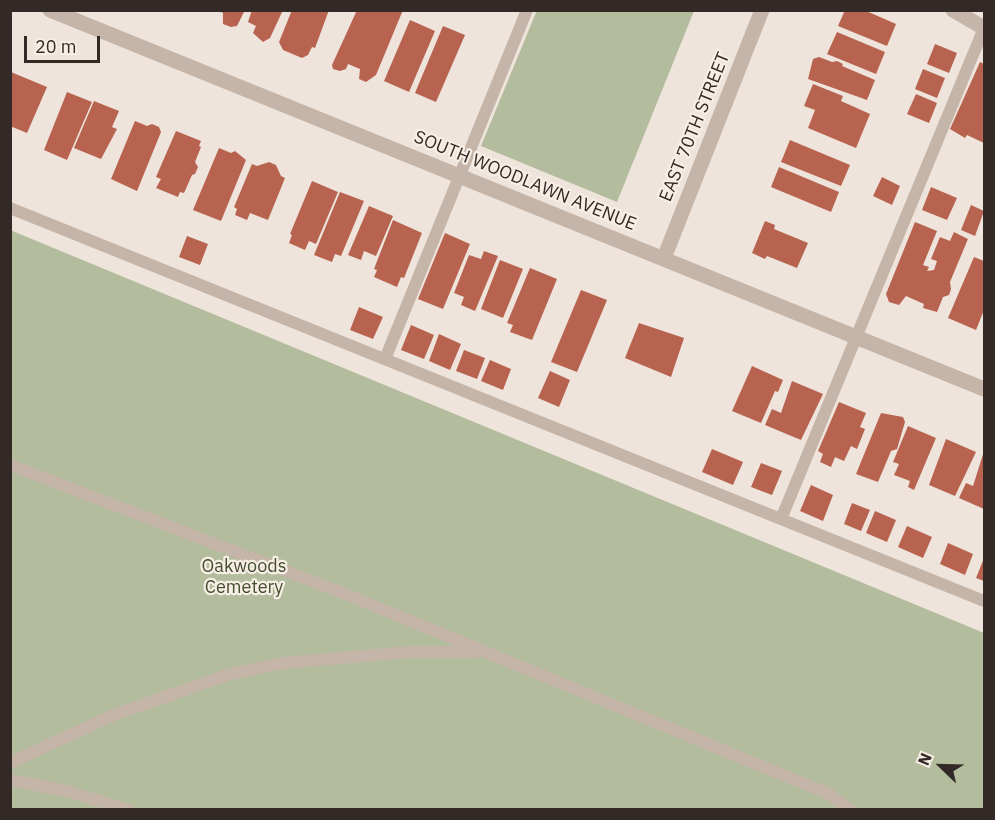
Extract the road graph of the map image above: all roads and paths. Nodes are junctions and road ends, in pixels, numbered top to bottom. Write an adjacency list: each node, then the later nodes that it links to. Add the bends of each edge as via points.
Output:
1 (50, 10): 6 (street, SOUTH WOODLAWN AVENUE)
2 (527, 10): 6 (lane)
3 (762, 10): 8 (street, EAST 70TH STREET)
4 (953, 10): 5 (street)
5 (984, 28): 9 (lane)
6 (460, 176): 8 (street, SOUTH WOODLAWN AVENUE); 10 (lane)
7 (10, 208): 10 (lane)
8 (664, 258): 9 (street, SOUTH WOODLAWN AVENUE)
9 (856, 337): 11 (street, SOUTH WOODLAWN AVENUE); 13 (lane)
10 (385, 359): 13 (lane)
11 (984, 389)
12 (10, 465): 15 (lane, via 343,593)
13 (781, 519): 14 (lane)
14 (984, 601)
15 (481, 651): 16 (lane, via 410,652 293,662 227,675 111,716); 19 (lane, via 829,794)
16 (10, 763)
17 (10, 780): 18 (lane, via 67,791)
18 (129, 810)
19 (851, 810)

